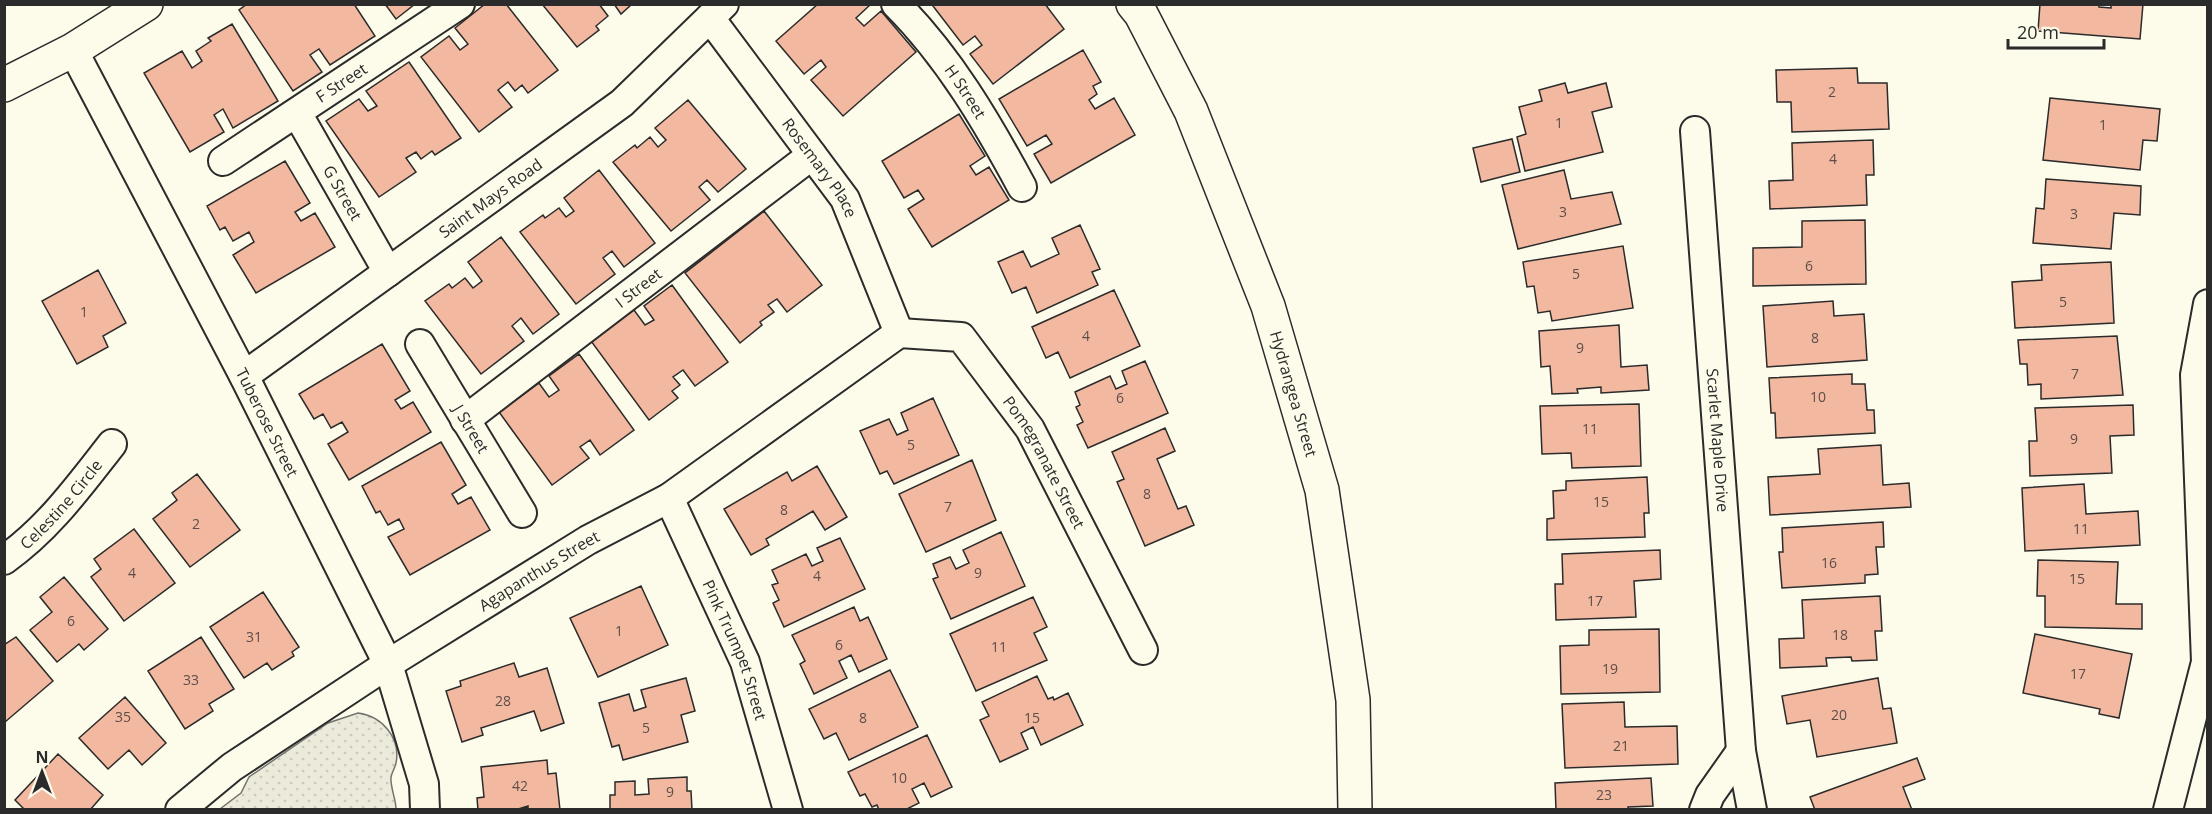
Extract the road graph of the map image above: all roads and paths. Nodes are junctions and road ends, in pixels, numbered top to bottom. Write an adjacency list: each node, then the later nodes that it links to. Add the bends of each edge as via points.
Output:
1 (146, 4): 6 (street)
2 (460, 4): 8 (street, F Street)
3 (896, 4): 12 (street, H Street, via 915,23 984,115)
4 (1143, 8): 29 (street, Hydrangea Street, via 1191,111 1268,306 1322,490 1353,700)
5 (717, 11): 10 (street, Rosemary Place); 13 (street, Saint Mays Road, via 622,104)
6 (73, 50): 7 (street); 17 (street, Tuberose Street)
7 (4, 85)
8 (297, 112): 11 (street, F Street); 13 (street, G Street)
9 (1695, 131): 25 (street, Scarlet Maple Drive)
10 (812, 155): 15 (street, Rosemary Place, via 845,199); 18 (street, I Street)
11 (223, 161)
12 (1022, 188)
13 (387, 273): 17 (street, Saint Mays Road)
14 (2208, 304): 32 (street, via 2195,375 2206,662)
15 (899, 333): 20 (street, Agapanthus Street); 23 (street, Pomegranate Street, via 961,337 1030,429)
16 (420, 344): 18 (street, J Street)
17 (244, 376): 24 (street, Tuberose Street)
18 (465, 420): 21 (street, J Street)
19 (112, 444): 22 (street, Celestine Circle, via 59,512 27,544)
20 (669, 498): 24 (street, Agapanthus Street, via 588,540); 28 (street, Pink Trumpet Street, via 745,662)
21 (522, 513)
22 (4, 560)
23 (1143, 650)
24 (388, 664): 26 (street, Agapanthus Street, via 232,767); 27 (street, Tuberose Street, via 424,784)
25 (1741, 751): 30 (street); 31 (street, Scarlet Maple Drive)
26 (180, 810)
27 (425, 810)
28 (788, 810)
29 (1355, 810)
30 (1704, 810)
31 (1752, 810)
32 (2168, 810)

